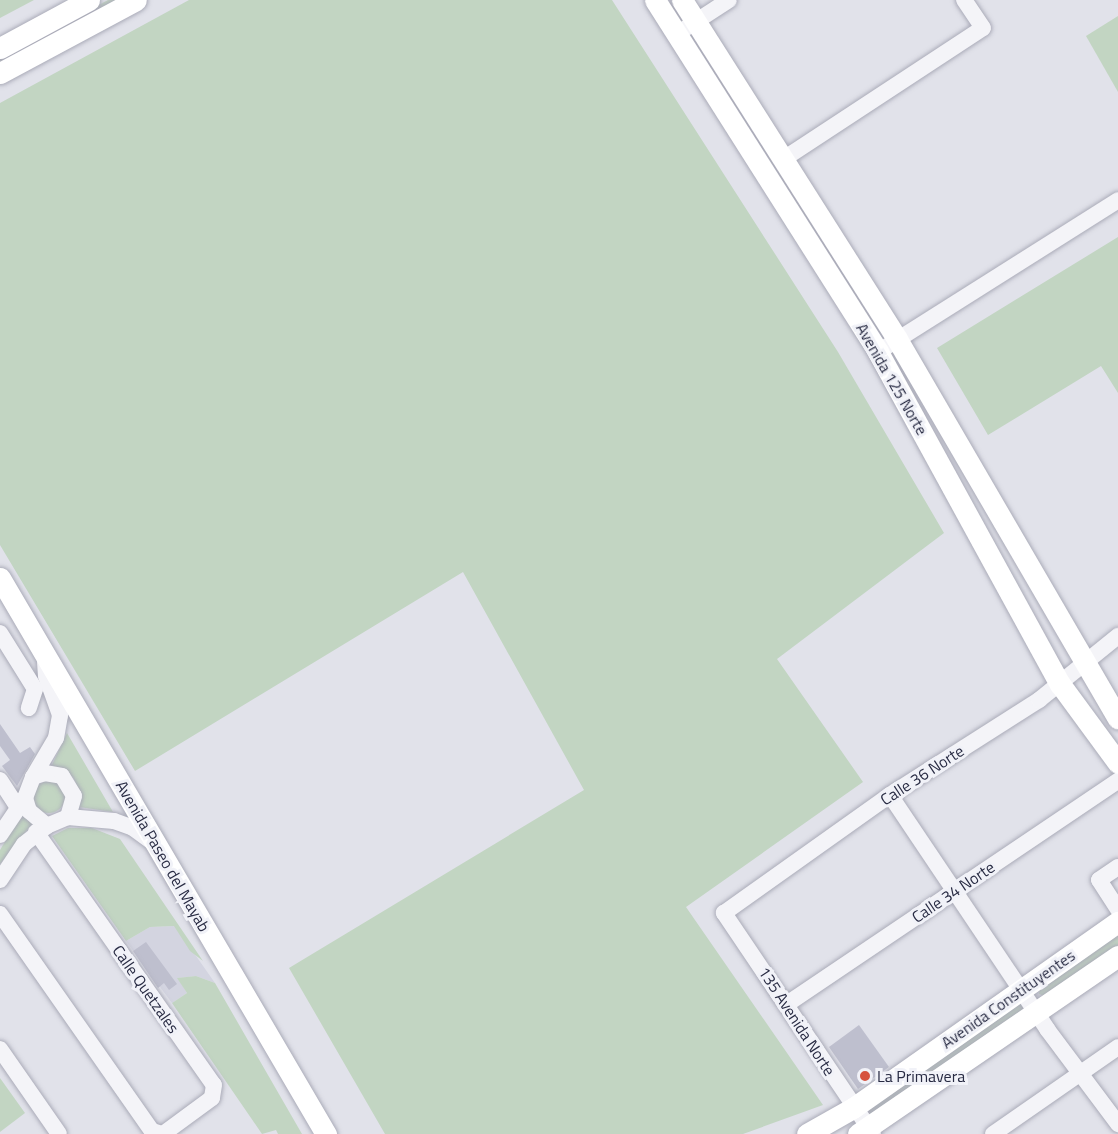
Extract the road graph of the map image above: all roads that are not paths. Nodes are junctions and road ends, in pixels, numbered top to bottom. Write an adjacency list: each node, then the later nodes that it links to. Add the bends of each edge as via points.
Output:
1 (89, 0): 9 (main road)
2 (136, 0): 10 (main road)
3 (655, 0): 8 (main road, Avenida 125 Norte)
4 (682, 0): 7 (main road, Avenida 125 Norte)
5 (729, 0): 7 (street)
6 (964, 0): 11 (street, via 983,27)
7 (695, 21): 8 (street); 11 (main road, Avenida 125 Norte)
8 (678, 34): 14 (main road, Avenida 125 Norte)
9 (0, 48)
10 (0, 73)
11 (782, 160): 13 (main road, Avenida 125 Norte)
12 (1118, 200): 13 (street)
13 (897, 339): 14 (street); 19 (main road, Avenida 125 Norte)
14 (878, 352): 20 (main road, Avenida 125 Norte)
15 (0, 578): 18 (main road, Avenida Paseo del Mayab)
16 (0, 633): 21 (street, via 35,689)
17 (1118, 636): 19 (street, Calle 36 Norte)
18 (45, 657): 24 (street, via 46,676 60,715 56,738); 32 (main road, Avenida Paseo del Mayab)
19 (1082, 661): 20 (street, Calle 36 Norte); 22 (main road, Avenida 125 Norte)
20 (1060, 684): 23 (main road, Avenida 125 Norte); 27 (street, Calle 36 Norte)
21 (29, 708)
22 (1118, 718)
23 (1118, 763)
24 (33, 777): 28 (street); 29 (street, via 53,773 68,782 74,796)
25 (0, 780): 28 (street)
26 (1118, 781): 35 (street, Calle 34 Norte)
27 (890, 795): 35 (street); 37 (street, Calle 36 Norte)
28 (21, 802): 30 (street); 31 (street)
29 (68, 817): 30 (street); 32 (street, via 105,820 133,828)
30 (42, 829): 34 (street); 50 (street, Calle Quetzales, via 214,1085 212,1098)
31 (0, 835)
32 (160, 848): 52 (main road, Avenida Paseo del Mayab)
33 (1118, 867): 36 (street, via 1098,880)
34 (0, 880)
35 (954, 891): 41 (street); 42 (street, Calle 34 Norte)
36 (1118, 909)
37 (724, 913): 42 (street, 135 Avenida Norte)
38 (0, 914): 50 (street, Calle Quetzales)
39 (1118, 922): 41 (main road, Avenida Constituyentes)
40 (1118, 956): 43 (main road, Avenida Constituyentes)
41 (1021, 990): 43 (street); 47 (main road, Avenida Constituyentes)
42 (787, 1004): 47 (street, 135 Avenida Norte)
43 (1037, 1011): 46 (street); 49 (main road, Avenida Constituyentes)
44 (1118, 1047): 46 (street)
45 (0, 1049): 51 (street)
46 (1081, 1073): 48 (street); 54 (street)
47 (854, 1108): 49 (street, 135 Avenida Norte); 53 (main road, Avenida Constituyentes)
48 (1118, 1124)
49 (867, 1132)
50 (157, 1133)
51 (59, 1134)
52 (326, 1134)
53 (807, 1134)
54 (993, 1134)

